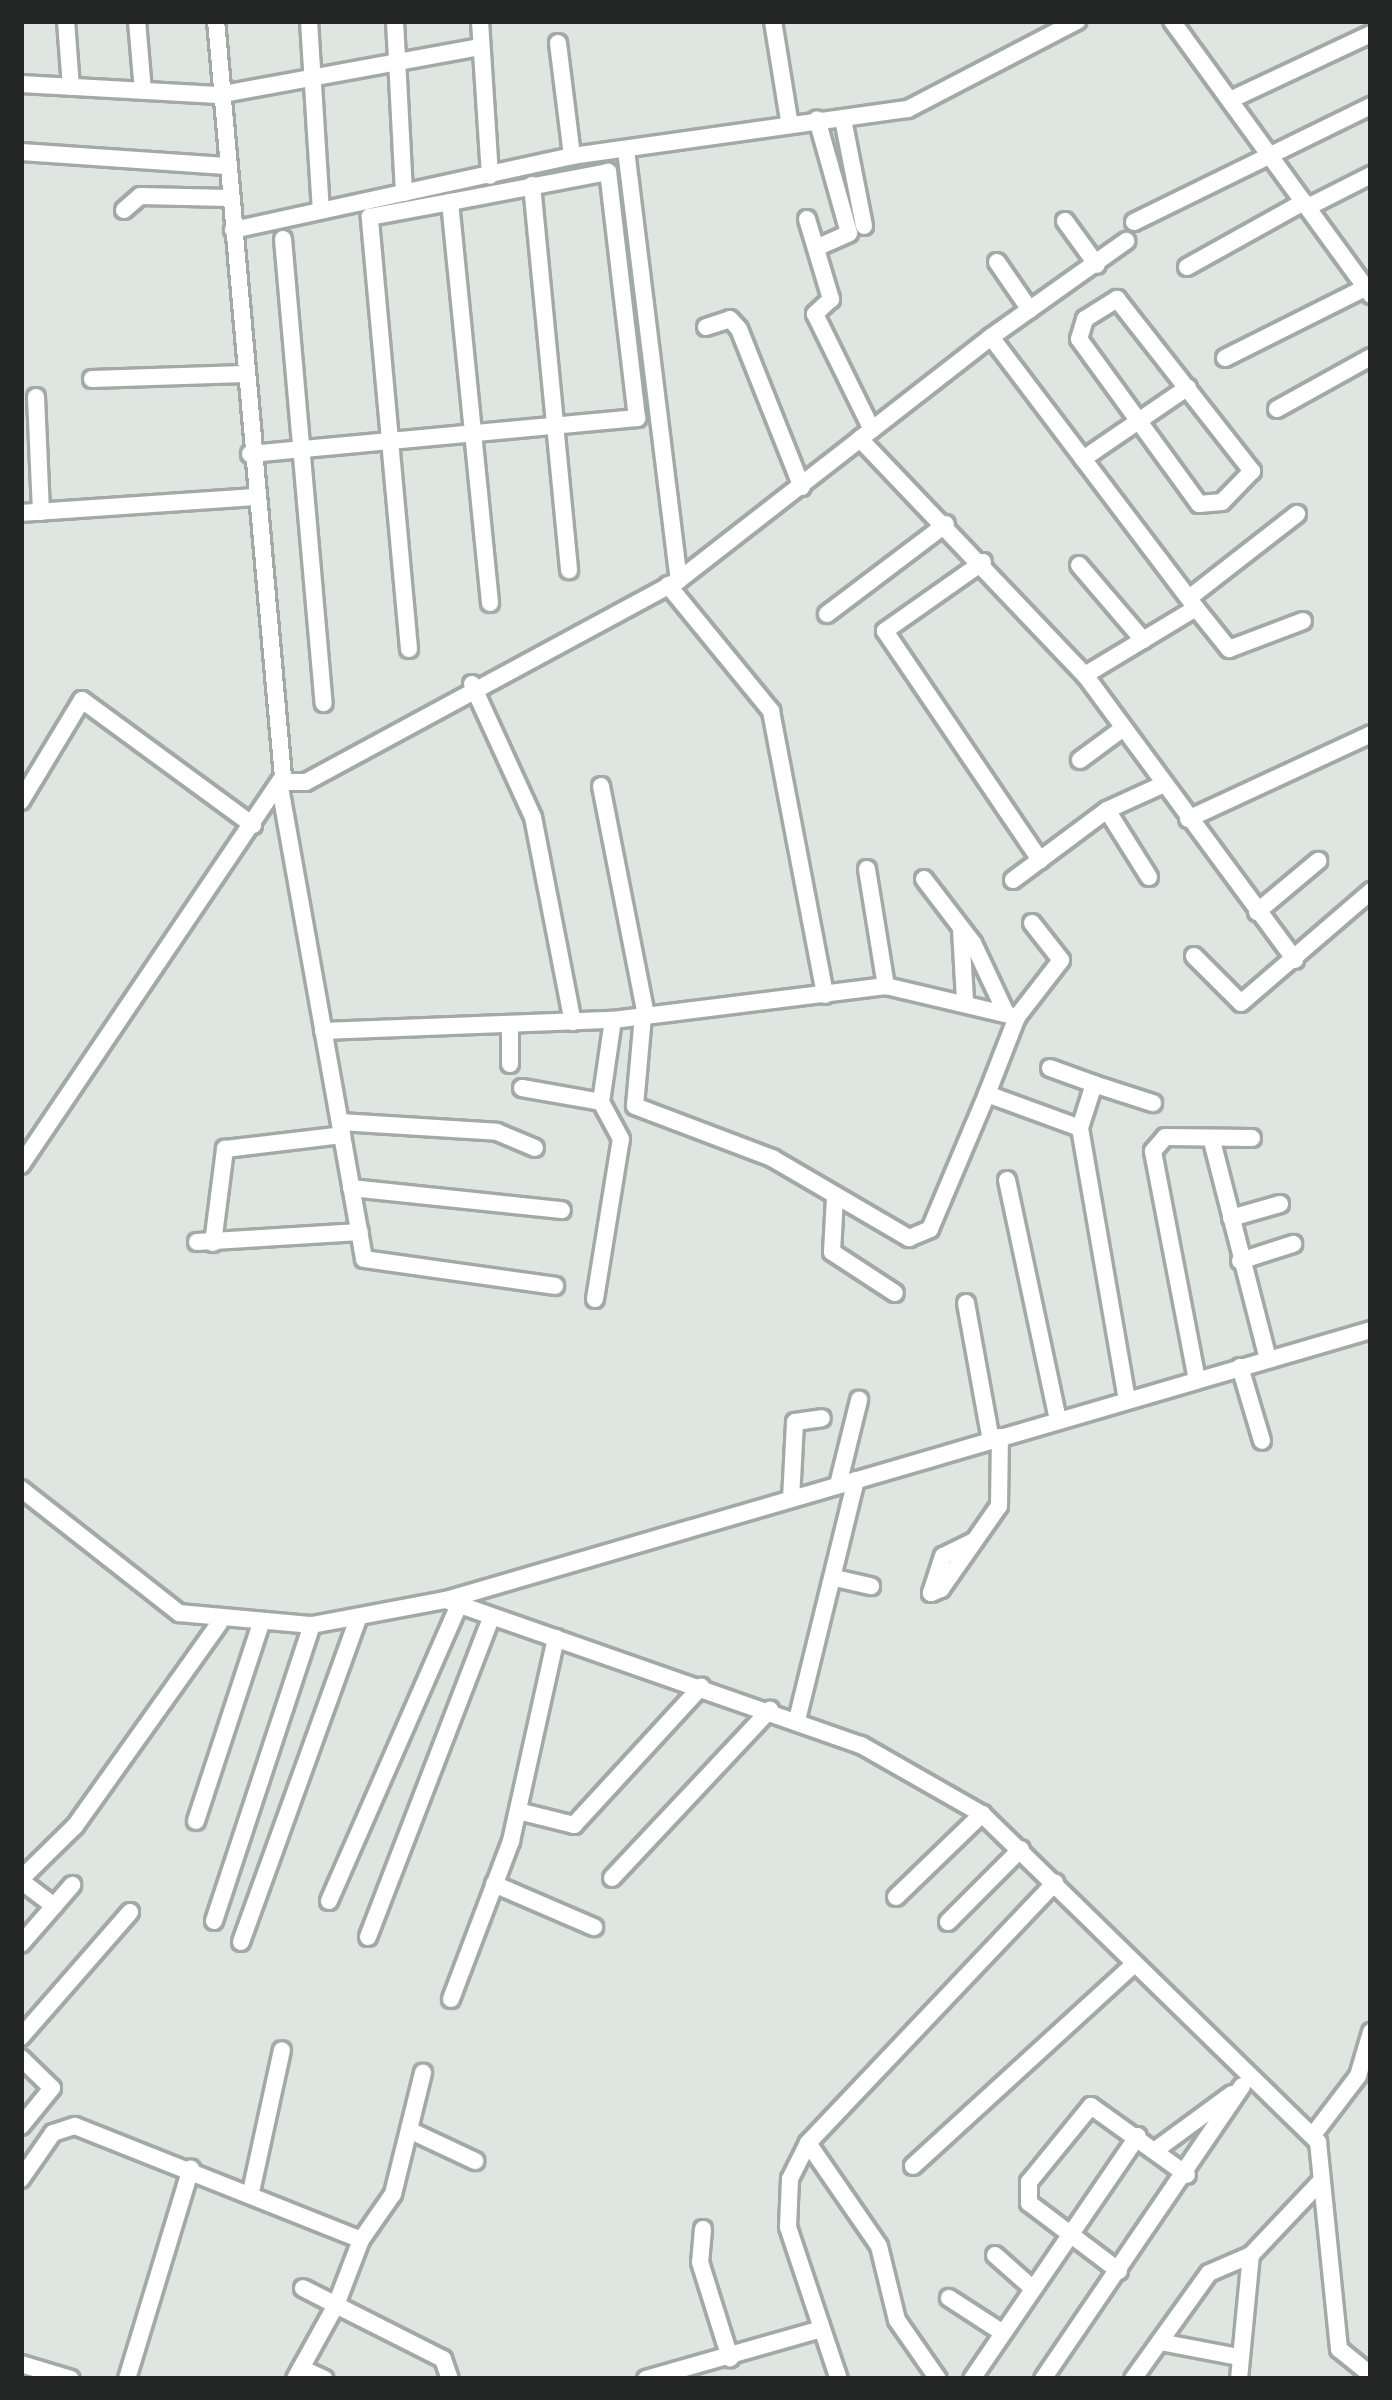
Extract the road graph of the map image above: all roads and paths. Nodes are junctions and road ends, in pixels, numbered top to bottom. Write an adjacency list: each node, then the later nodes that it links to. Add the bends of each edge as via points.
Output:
1 (66, 21): 16 (street)
2 (136, 21): 17 (street)
3 (216, 21): 18 (street)
4 (310, 21): 14 (street)
5 (395, 21): 13 (street)
6 (480, 21): 12 (street)
7 (772, 21): 23 (street)
8 (1077, 21): 21 (street, via 919,106)
9 (1172, 21): 19 (street)
10 (1371, 34): 19 (street)
11 (558, 43): 26 (street)
12 (480, 47): 13 (street); 30 (street)
13 (396, 64): 14 (street); 32 (street)
14 (313, 80): 18 (street); 37 (street)
15 (21, 84): 16 (street)
16 (71, 87): 17 (street)
17 (143, 91): 18 (street)
18 (218, 95): 28 (street)
19 (1230, 100): 27 (street)
20 (1371, 106): 27 (street)
21 (844, 118): 22 (street); 41 (street)
22 (817, 119): 23 (street); 45 (street, via 849,233)
23 (789, 120): 24 (street)
24 (626, 150): 26 (street); 77 (street)
25 (21, 152): 28 (street)
26 (572, 156): 30 (street)
27 (1271, 156): 35 (street); 40 (street)
28 (226, 166): 33 (street)
29 (1371, 175): 35 (street)
30 (490, 176): 32 (street)
31 (532, 185): 34 (street); 61 (street); 61 (street, via 608,173 638,412)
32 (404, 193): 37 (street)
33 (230, 199): 36 (street, via 140,196); 42 (street)
34 (450, 202): 62 (street); 64 (street, via 368,218)
35 (1306, 204): 48 (street); 49 (street)
36 (124, 210)
37 (321, 210): 42 (street)
38 (806, 219): 45 (street)
39 (1065, 221): 47 (street)
40 (1134, 221)
41 (864, 226)
42 (233, 230): 55 (street)
43 (283, 239): 65 (street)
44 (1126, 241): 47 (street)
45 (816, 248): 63 (street, via 831,299 815,313)
46 (998, 262): 50 (street)
47 (1096, 265): 50 (street)
48 (1187, 267)
49 (1369, 289): 54 (street)
50 (1030, 310): 52 (street)
51 (706, 327): 68 (street, via 730,320 739,328)
52 (991, 337): 63 (street); 67 (street)
53 (1371, 357): 59 (street)
54 (1225, 358)
55 (244, 374): 56 (street); 66 (street)
56 (92, 379)
57 (1188, 387): 60 (street); 60 (street, via 1128,302 1085,319 1079,340); 60 (street, via 1252,471 1222,502 1199,504)
58 (36, 397): 70 (street)
59 (1277, 409)
60 (1140, 419): 67 (street)
61 (556, 427): 62 (street); 76 (street)
62 (476, 434): 64 (street); 78 (street)
63 (866, 434): 68 (street); 73 (street)
64 (391, 442): 65 (street); 83 (street)
65 (300, 450): 66 (street); 86 (street)
66 (250, 454): 69 (street)
67 (1083, 459): 79 (street)
68 (802, 487): 77 (street)
69 (254, 497): 70 (street); 90 (street)
70 (40, 512): 71 (street)
71 (21, 513)
72 (1297, 514): 79 (street)
73 (946, 524): 74 (street); 80 (street)
74 (983, 562): 84 (street); 97 (street, via 885,631)
75 (1079, 565): 82 (street)
76 (568, 570)
77 (673, 582): 85 (street); 110 (street, via 771,711)
78 (490, 603)
79 (1192, 603): 81 (street, via 1229,649); 82 (street)
80 (827, 614)
81 (1303, 621)
82 (1143, 640): 84 (street)
83 (409, 649)
84 (1085, 674): 87 (street)
85 (472, 684): 90 (street, via 306,782); 115 (street, via 533,817)
86 (324, 703)
87 (1122, 728): 89 (street); 91 (street)
88 (1371, 734): 95 (street)
89 (1080, 760)
90 (280, 784): 96 (street); 117 (street)
91 (1164, 784): 94 (street); 95 (street)
92 (601, 786): 113 (street)
93 (21, 802): 96 (street, via 82,700)
94 (1107, 810): 97 (street); 100 (street)
95 (1188, 819): 104 (street)
96 (254, 825): 130 (street)
97 (1040, 860): 102 (street)
98 (1318, 861): 104 (street)
99 (867, 869): 109 (street)
100 (1149, 877)
101 (924, 879): 106 (street)
102 (1013, 880)
103 (1371, 891): 108 (street)
104 (1257, 912): 108 (street)
105 (1031, 923): 112 (street, via 1061,960)
106 (961, 929): 111 (street); 112 (street)
107 (1194, 956): 108 (street, via 1236,1003)
108 (1295, 960)
109 (886, 986): 110 (street); 111 (street)
110 (825, 995): 113 (street)
111 (965, 1000): 112 (street)
112 (1011, 1014): 122 (street)
113 (645, 1016): 114 (street); 133 (street, via 635,1106 772,1158)
114 (613, 1020): 115 (street); 123 (street)
115 (573, 1022): 116 (street)
116 (510, 1024): 117 (street); 118 (street)
117 (322, 1031): 125 (street)
118 (510, 1064)
119 (1050, 1068): 120 (street)
120 (1094, 1084): 124 (street); 126 (street)
121 (522, 1088): 123 (street)
122 (987, 1094): 126 (street); 133 (street, via 924,1237)
123 (601, 1102): 142 (street, via 621,1139)
124 (1154, 1103)
125 (341, 1128): 129 (street, via 497,1132); 132 (street); 137 (street, via 225,1149 205,1243)
126 (1080, 1128): 149 (street)
127 (1252, 1138): 128 (street)
128 (1212, 1141): 136 (street); 147 (street, via 1165,1137 1154,1151)
129 (535, 1148)
130 (21, 1165)
131 (1007, 1180): 151 (street)
132 (352, 1188): 135 (street); 137 (street)
133 (835, 1197): 141 (street, via 832,1252)
134 (1280, 1204): 136 (street)
135 (562, 1210)
136 (1231, 1218): 139 (street)
137 (359, 1232): 140 (street, via 368,1263)
138 (1293, 1244): 139 (street)
139 (1240, 1261): 145 (street)
140 (555, 1286)
141 (895, 1293)
142 (595, 1299)
143 (966, 1303): 152 (street)
144 (1371, 1330): 145 (street)
145 (1268, 1359): 146 (street)
146 (1240, 1367): 147 (street); 153 (street)
147 (1197, 1380): 149 (street)
148 (860, 1400): 154 (street)
149 (1127, 1400): 151 (street)
150 (822, 1418): 156 (street, via 795,1422)
151 (1058, 1420): 152 (street)
152 (996, 1439): 154 (street); 157 (street, via 999,1506)
153 (1262, 1441)
154 (847, 1483): 156 (street); 158 (street)
155 (21, 1489): 163 (street, via 167,1606)
156 (791, 1498): 160 (street)
157 (974, 1541)
158 (836, 1579): 159 (street); 169 (street)
159 (871, 1586)
160 (452, 1604): 161 (street); 162 (street); 180 (street)
161 (358, 1618): 164 (street); 187 (street)
162 (491, 1619): 166 (street); 186 (street)
163 (219, 1623): 165 (street); 175 (street, via 76,1826)
164 (312, 1625): 165 (street); 183 (street)
165 (260, 1626): 172 (street)
166 (556, 1638): 167 (street); 170 (street)
167 (701, 1687): 168 (street); 170 (street, via 574,1826)
168 (770, 1710): 169 (street); 174 (street)
169 (797, 1720): 171 (street, via 909,1766)
170 (518, 1811): 177 (street)
171 (982, 1814): 173 (street); 179 (street)
172 (196, 1821)
173 (1021, 1849): 176 (street); 184 (street)
174 (612, 1878)
175 (21, 1880): 181 (street)
176 (1055, 1883): 189 (street); 201 (street)
177 (494, 1884): 185 (street); 190 (street)
178 (72, 1885): 181 (street)
179 (896, 1897)
180 (329, 1901)
181 (54, 1906): 188 (street)
182 (130, 1912): 192 (street)
183 (214, 1921)
184 (948, 1922)
185 (594, 1927)
186 (368, 1937)
187 (241, 1942)
188 (21, 1944)
189 (1133, 1965): 196 (street); 204 (street)
190 (452, 1999)
191 (1371, 2032): 199 (street, via 1358,2076)
192 (21, 2037)
193 (282, 2050): 209 (street)
194 (21, 2058): 197 (street, via 52,2088)
195 (423, 2073): 198 (street)
196 (1246, 2082): 199 (street); 202 (street); 206 (street)
197 (21, 2126)
198 (411, 2131): 203 (street); 212 (street, via 382,2220)
199 (1313, 2134): 208 (street)
200 (1138, 2137): 202 (street); 211 (street); 211 (street, via 1097,2108 1077,2113 1024,2191)
201 (808, 2143): 220 (street, via 790,2179 788,2227); 235 (street, via 879,2246 897,2320)
202 (1157, 2150): 206 (street)
203 (475, 2161)
204 (913, 2167)
205 (191, 2168): 207 (street, via 67,2126); 209 (street); 230 (street)
206 (1186, 2175): 215 (street)
207 (21, 2179)
208 (1319, 2182): 214 (street); 227 (street, via 1339,2349)
209 (251, 2192): 212 (street)
210 (704, 2229): 224 (street, via 700,2262)
211 (1068, 2234): 215 (street); 216 (street)
212 (361, 2240): 219 (street)
213 (995, 2254): 216 (street)
214 (1251, 2254): 222 (street, via 1220,2263); 223 (street)
215 (1120, 2271): 237 (street)
216 (1031, 2287): 221 (street)
217 (303, 2288): 219 (street)
218 (949, 2298): 221 (street)
219 (336, 2305): 226 (street); 232 (street, via 443,2360)
220 (815, 2331): 224 (street); 228 (street)
221 (1000, 2331): 236 (street)
222 (1160, 2342): 223 (street); 238 (street)
223 (1239, 2357): 239 (street)
224 (733, 2358): 233 (street); 234 (street)
225 (21, 2364): 229 (street)
226 (298, 2373): 231 (street)
227 (1371, 2375)
228 (833, 2376)
229 (71, 2379)
230 (127, 2379)
231 (325, 2379)
232 (450, 2379)
233 (646, 2379)
234 (723, 2379)
235 (938, 2379)
236 (971, 2379)
237 (1043, 2379)
238 (1132, 2379)
239 (1239, 2379)

